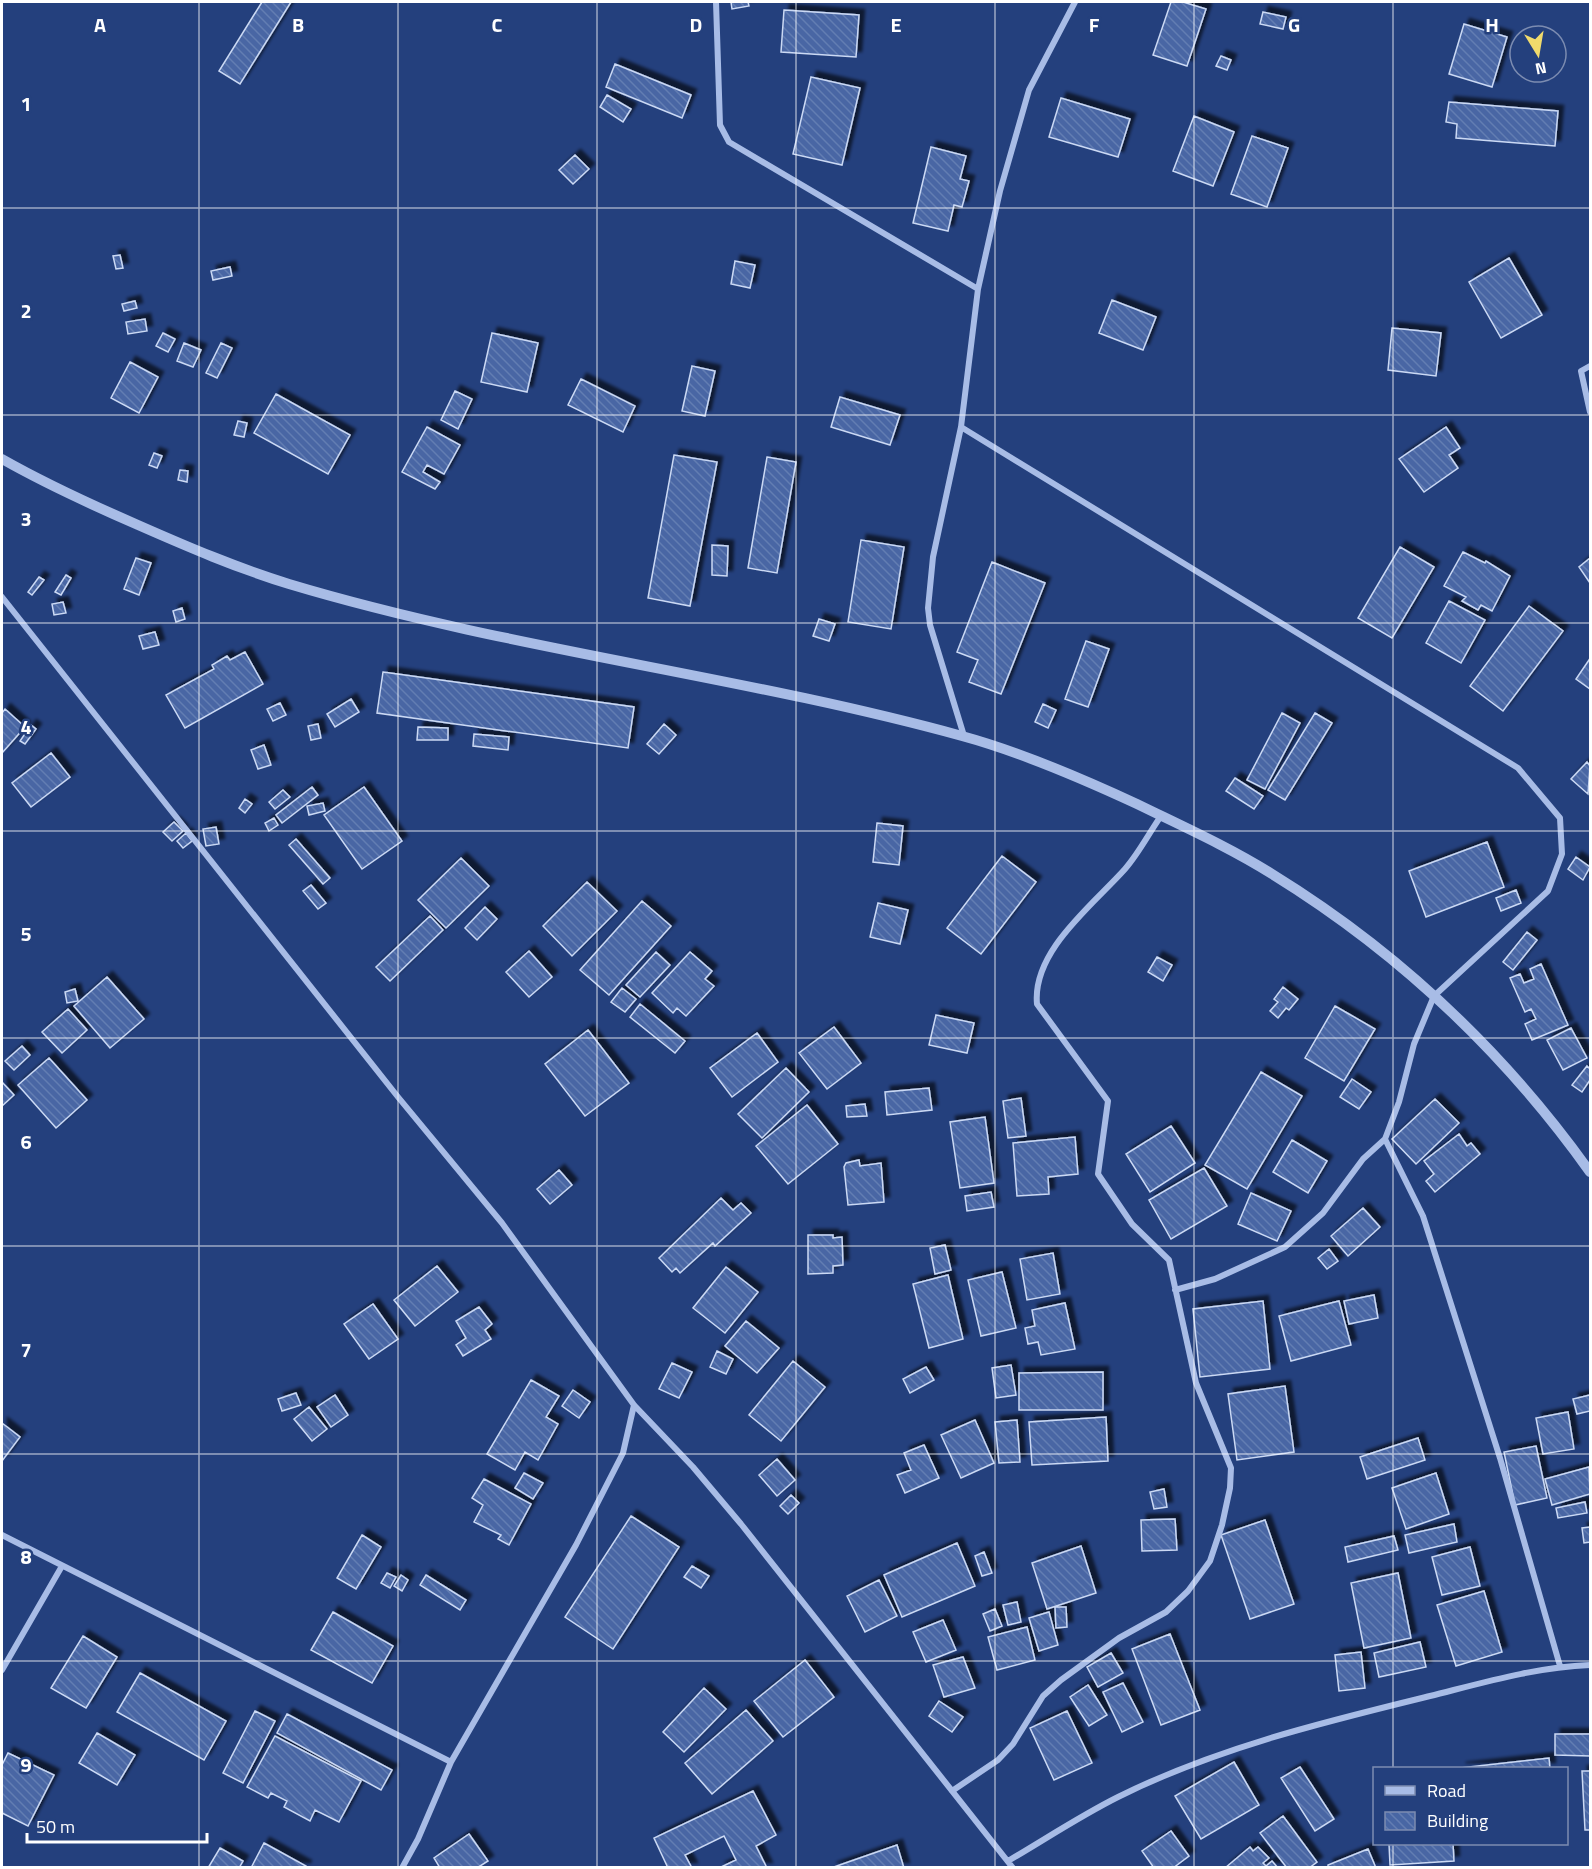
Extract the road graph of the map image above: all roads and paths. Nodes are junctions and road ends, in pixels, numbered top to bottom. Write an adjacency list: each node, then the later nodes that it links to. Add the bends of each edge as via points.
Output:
1 (716, 2): 3 (street, via 720,125 729,142)
2 (1075, 2): 3 (street, via 1029,90 1000,191)
3 (978, 289): 6 (street)
4 (1590, 366): 5 (street, via 1581,371)
5 (1590, 412)
6 (961, 427): 9 (street, via 933,557 928,608); 11 (street, via 1518,768 1560,818 1562,854 1548,891)
7 (2, 459): 9 (street, via 54,488 219,560 289,584 440,622)
8 (2, 597): 15 (street, via 502,1223)
9 (964, 736): 10 (street, via 1093,783)
10 (1161, 816): 11 (street, via 1271,873 1375,946); 14 (street, via 1126,868 1072,923 1043,966 1035,989 1036,1004 1043,1016 1108,1101 1098,1174 1132,1224 1169,1260)
11 (1434, 996): 12 (street, via 1414,1044); 13 (street, via 1513,1076)
12 (1385, 1138): 14 (street, via 1363,1159 1323,1213 1285,1247 1215,1279); 19 (street, via 1423,1216 1500,1458)
13 (1590, 1172)
14 (1175, 1290): 22 (street, via 1196,1383 1231,1468 1228,1497 1210,1561 1166,1612 1119,1638 1043,1696 1013,1744 998,1760)
15 (634, 1405): 21 (street, via 623,1453 576,1545); 22 (street, via 741,1524)
16 (2, 1535): 17 (street)
17 (62, 1566): 20 (street); 21 (street)
18 (1590, 1665): 19 (street)
19 (1560, 1666): 23 (street, via 1345,1717 1217,1755 1118,1797)
20 (2, 1670)
21 (451, 1762): 24 (street)
22 (952, 1791): 23 (street)
23 (1008, 1861): 25 (street)
24 (402, 1868)
25 (1013, 1868)

